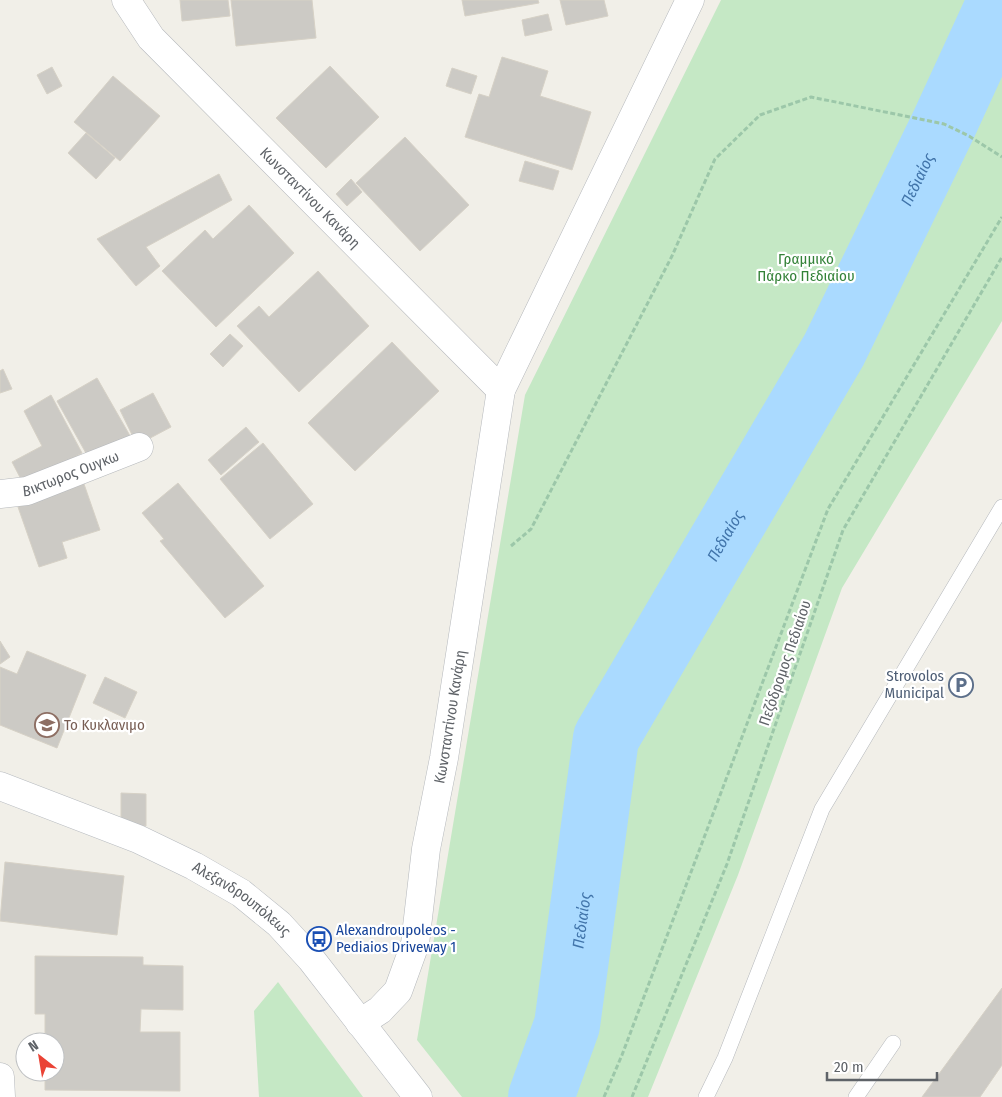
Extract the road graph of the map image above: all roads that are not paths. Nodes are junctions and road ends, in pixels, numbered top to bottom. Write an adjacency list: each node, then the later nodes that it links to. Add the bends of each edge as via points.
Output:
1 (126, 0): 3 (street, Κωνσταντίνου Κανάρη, via 151,38)
2 (690, 0): 3 (street, Κωνσταντίνου Κανάρη)
3 (501, 390): 8 (street, Κωνσταντίνου Κανάρη, via 444,758 426,849 415,944 398,991 380,1010)
4 (139, 447): 5 (street, Βικτωρος Ουγκω, via 27,491)
5 (0, 494)
6 (1002, 507): 13 (lane, via 822,809 726,1058)
7 (0, 786): 8 (street, Αλεξανδρουπόλεως, via 138,839 240,893 279,924 311,959)
8 (360, 1023): 11 (street, Αλεξανδρουπόλεως)
9 (892, 1043): 14 (lane)
10 (0, 1077): 12 (street)
11 (411, 1087)
12 (1, 1097)
13 (706, 1097)
14 (856, 1097)

